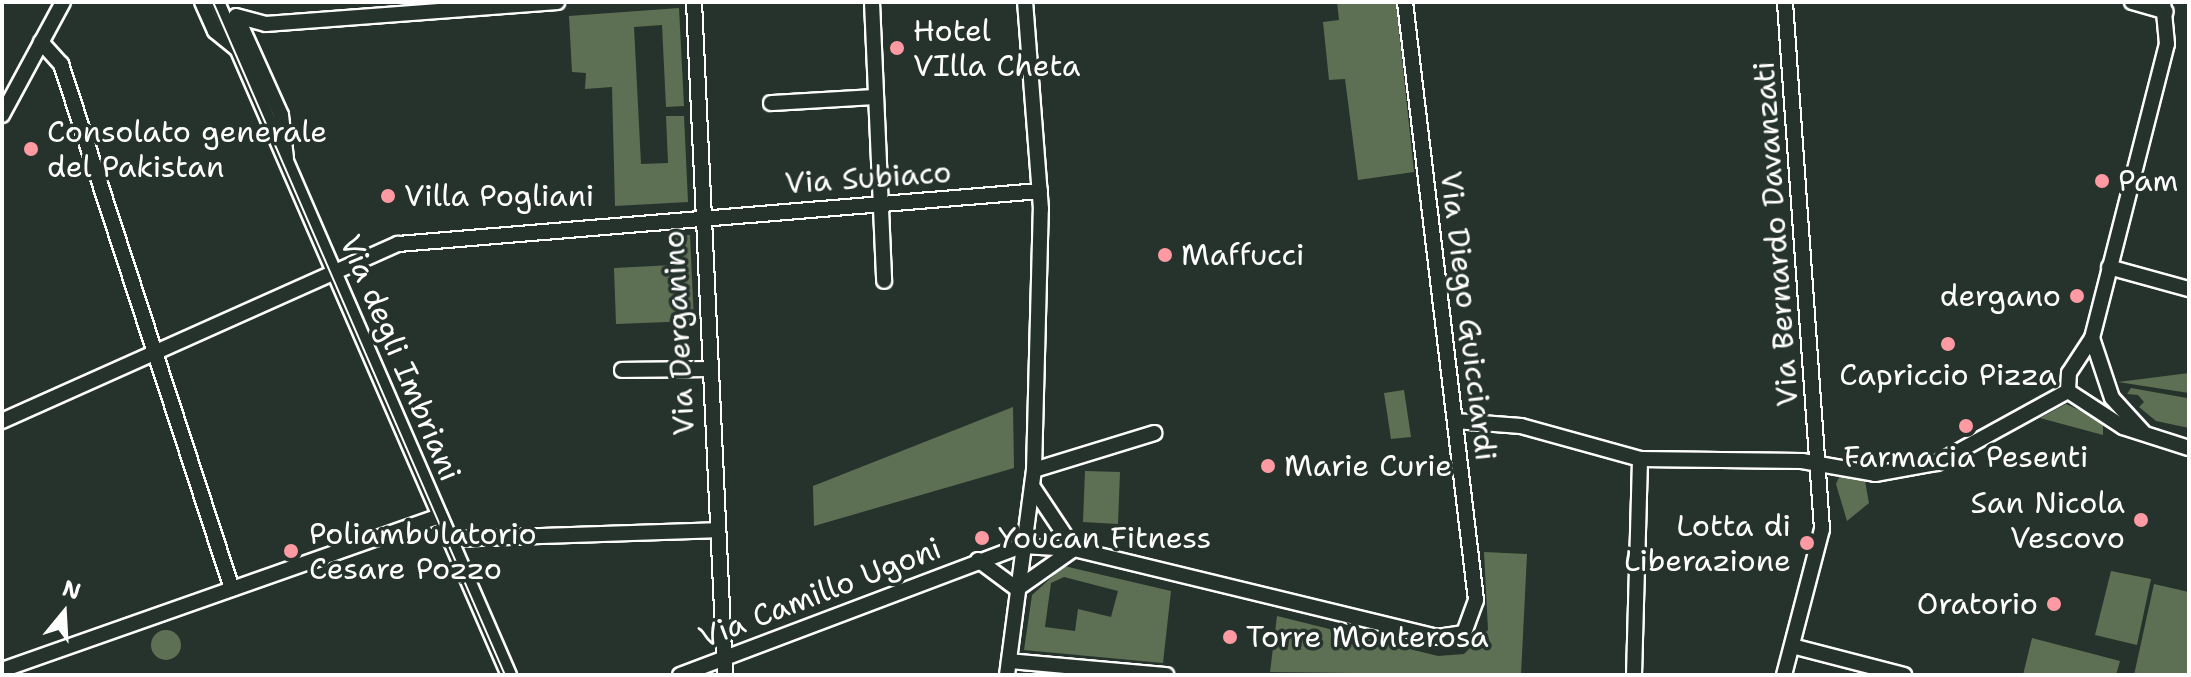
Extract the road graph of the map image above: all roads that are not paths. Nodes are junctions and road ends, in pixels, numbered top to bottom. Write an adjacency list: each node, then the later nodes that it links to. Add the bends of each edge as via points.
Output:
1 (63, 2): 13 (street)
2 (202, 2): 14 (street, Via degli Imbriani, via 215,31)
3 (218, 2): 12 (street, Via degli Imbriani); 14 (street, Via degli Imbriani)
4 (557, 2): 12 (street, via 266,24)
5 (694, 2): 21 (street, Via Derganino)
6 (872, 2): 15 (street)
7 (1025, 2): 19 (street)
8 (1405, 2): 36 (street, Via Diego Guicciardi)
9 (1785, 2): 41 (street, Via Bernardo Davanzati)
10 (2132, 2): 11 (street)
11 (2164, 7): 22 (street, via 2167,44)
12 (236, 16): 18 (street, Via degli Imbriani, via 280,110)
13 (41, 42): 17 (street); 27 (street, via 61,64)
14 (238, 52): 18 (street, Via degli Imbriani)
15 (876, 97): 16 (street); 20 (street)
16 (771, 103)
17 (2, 115)
18 (288, 166): 23 (street, Via degli Imbriani)
19 (1040, 191): 20 (street, Via Subiaco); 42 (street)
20 (881, 203): 21 (street, Via Subiaco); 24 (street)
21 (700, 218): 23 (street, Via Subiaco, via 428,238); 30 (street, Via Derganino)
22 (2109, 267): 25 (street); 26 (street)
23 (334, 272): 27 (street, Via Subiaco); 44 (street, Via degli Imbriani)
24 (884, 281)
25 (2189, 289)
26 (2092, 338): 28 (street); 29 (street)
27 (157, 353): 35 (street, Via Subiaco); 50 (street)
28 (2079, 364): 29 (street); 33 (street, via 2068,375)
29 (2102, 367): 32 (street)
30 (705, 369): 31 (street); 45 (street, Via Derganino)
31 (622, 370)
32 (2107, 390): 34 (street); 38 (street)
33 (2068, 391): 34 (street); 41 (street, via 1937,463 1875,474)
34 (2090, 404): 38 (street)
35 (2, 421)
36 (1455, 421): 40 (street, via 1521,426); 48 (street, Via Diego Guicciardi, via 1476,600 1464,633 1438,637)
37 (1154, 433): 42 (street)
38 (2146, 434): 39 (street)
39 (2189, 448)
40 (1640, 459): 41 (street); 59 (street)
41 (1819, 463): 52 (street, Via Bernardo Davanzati, via 1821,553)
42 (1034, 470): 43 (street)
43 (1032, 486): 47 (street); 48 (street)
44 (440, 516): 46 (street, Via degli Imbriani); 50 (street)
45 (716, 530): 46 (street); 53 (street, Via Derganino)
46 (450, 539): 56 (street, Via degli Imbriani)
47 (1022, 546): 48 (street); 49 (street, Via Camillo Ugoni); 51 (street)
48 (1074, 549): 51 (street)
49 (978, 560): 51 (street, Via Camillo Ugoni); 53 (street, Via Camillo Ugoni)
50 (232, 589): 55 (street)
51 (1017, 589): 54 (street)
52 (1792, 646): 60 (street, Via Bernardo Davanzati); 61 (street)
53 (724, 668): 57 (street, Via Camillo Ugoni)
54 (1008, 668): 58 (street)
55 (2, 670)
56 (510, 675)
57 (680, 675)
58 (1166, 675)
59 (1634, 675)
60 (1784, 675)
61 (1904, 675)

